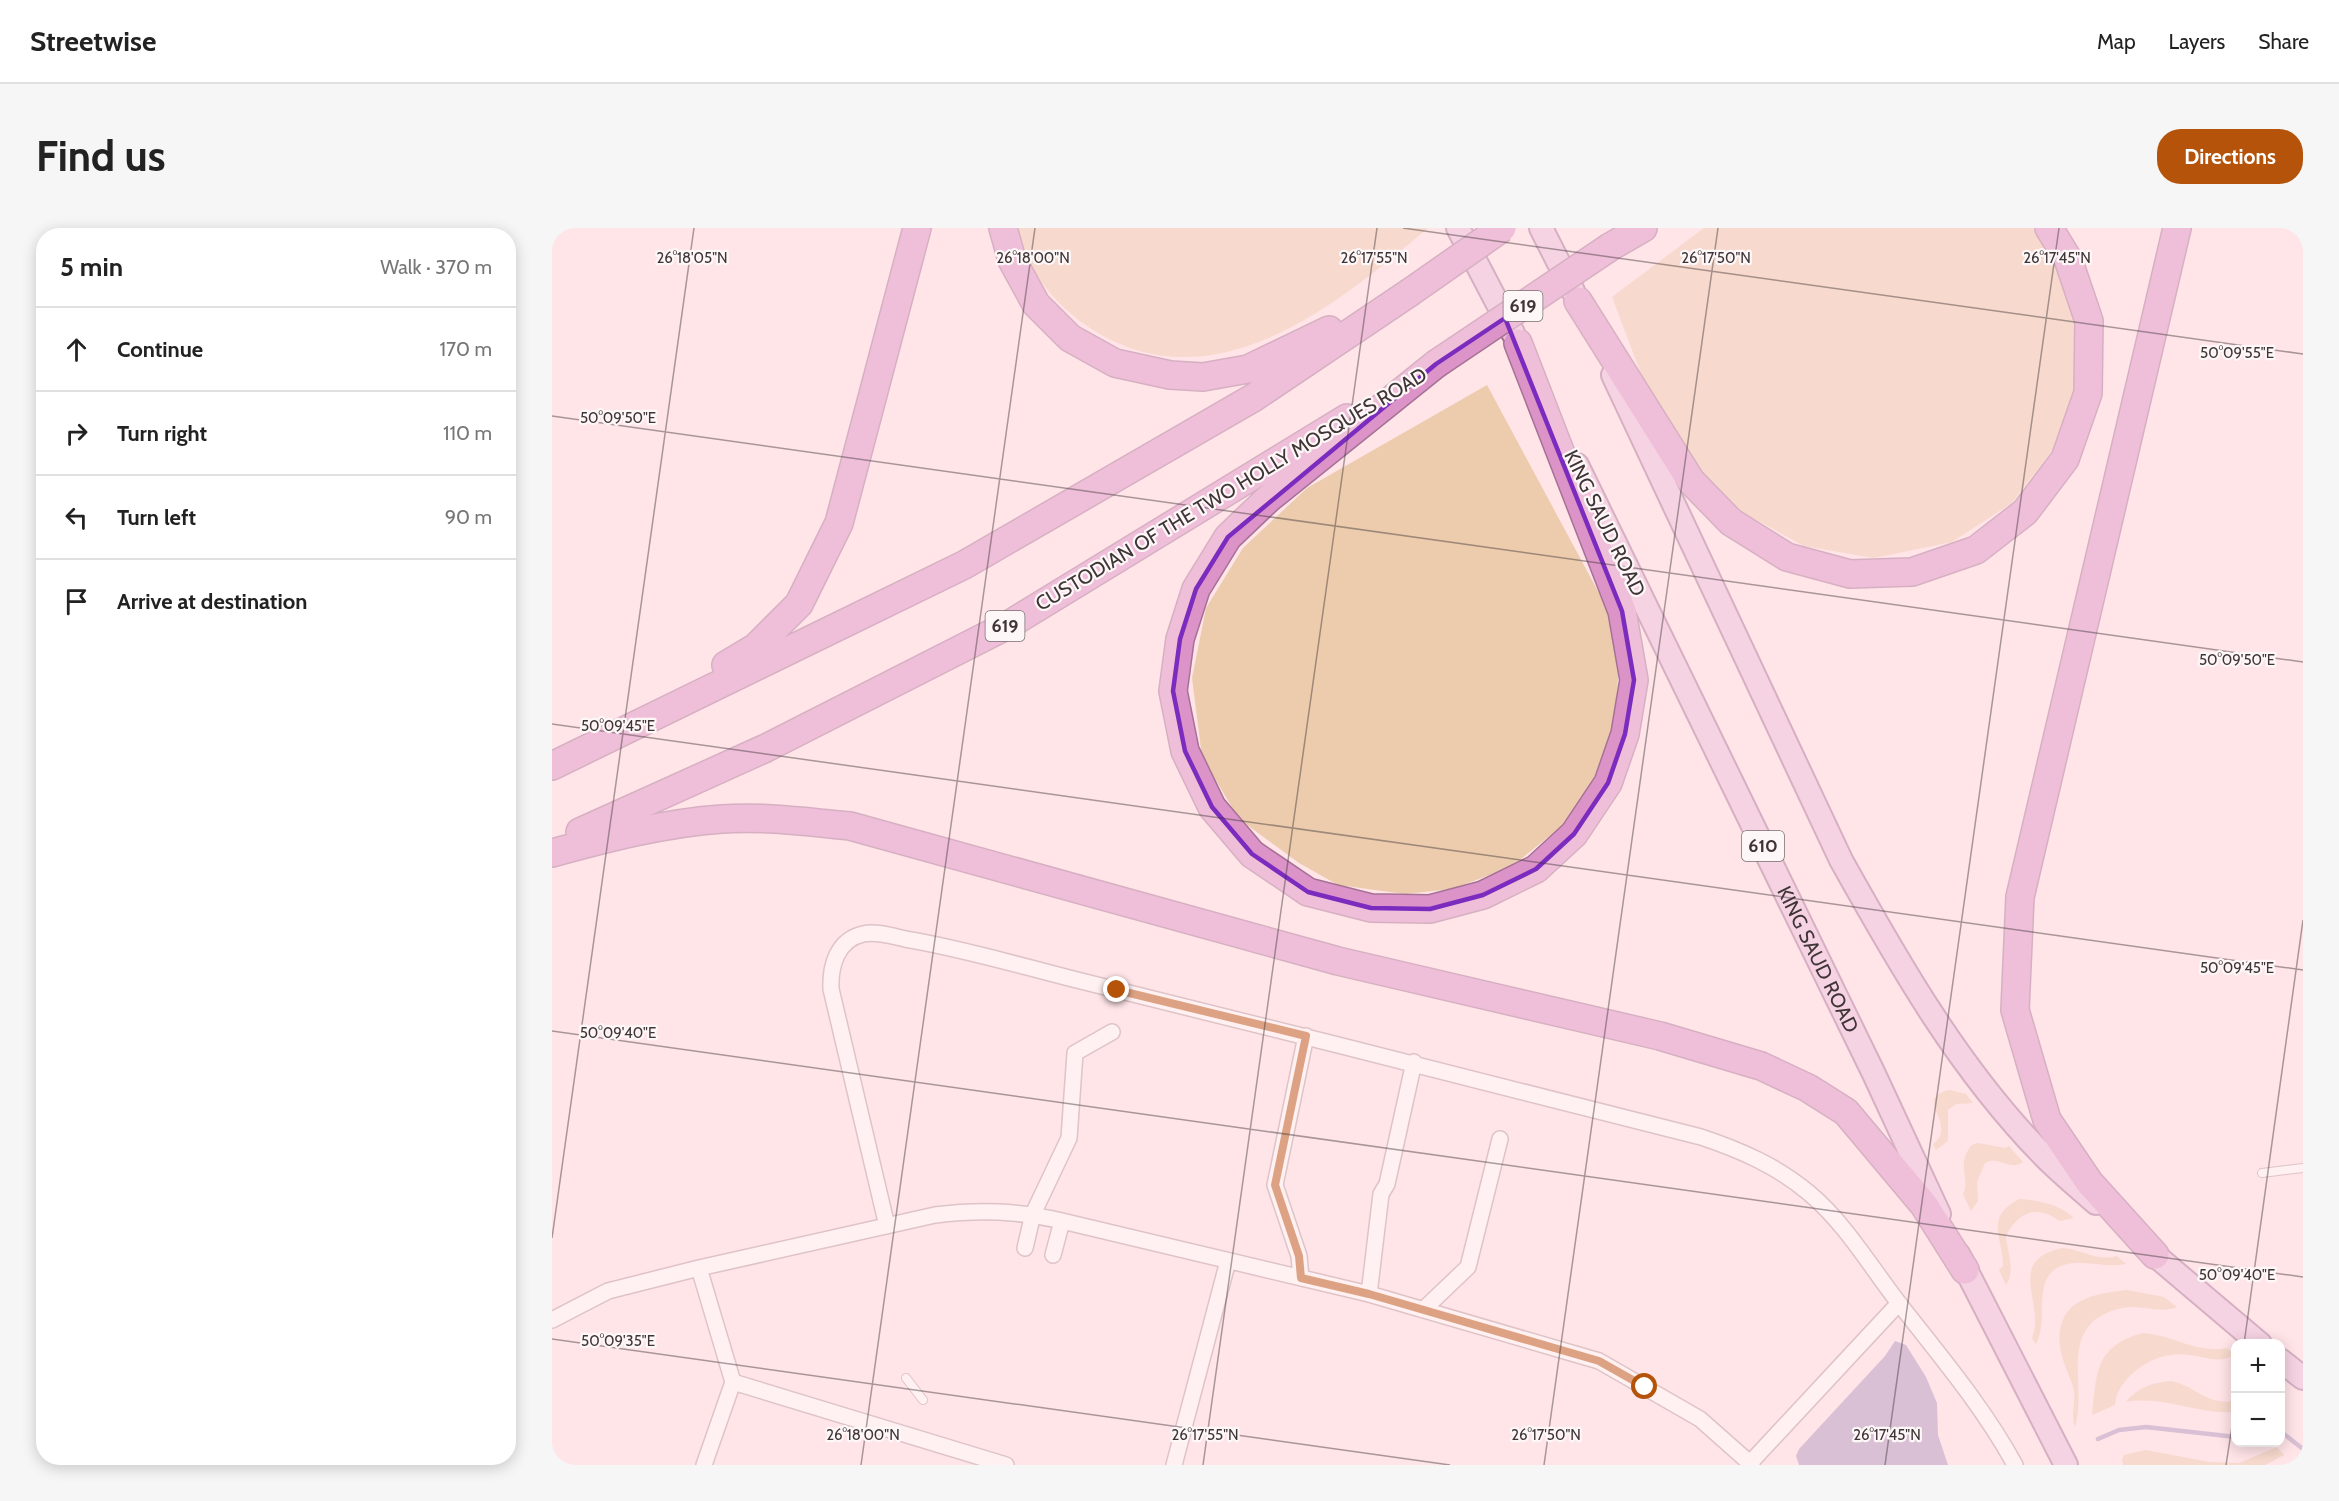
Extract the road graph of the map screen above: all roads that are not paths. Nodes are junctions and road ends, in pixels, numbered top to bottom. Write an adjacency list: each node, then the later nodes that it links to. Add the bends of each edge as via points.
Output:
1 (916, 228): 15 (highway, via 839,523 799,604 756,646)
2 (1003, 228): 11 (highway, via 1012,260 1036,304 1070,338 1115,363 1170,375 1203,376 1248,369)
3 (1458, 228): 13 (main road, KING SAUD ROAD / 610)
4 (1502, 228): 11 (highway, bridge)
5 (1541, 228): 12 (main road)
6 (1633, 228): 10 (highway, CUSTODIAN OF THE TWO HOLLY MOSQUES ROAD / 619)
7 (1644, 228): 10 (highway)
8 (2049, 228): 12 (highway, via 2068,259 2089,321 2088,393 2065,459 2025,512 1976,550 1912,572 1850,574 1808,563 1787,557 1731,522 1691,481)
9 (2177, 228): 30 (highway, via 2020,897 2015,1010 2047,1120 2090,1182)
10 (1610, 247): 14 (highway, CUSTODIAN OF THE TWO HOLLY MOSQUES ROAD / 619, bridge)
11 (1409, 293): 15 (highway, via 1253,398 964,565)
12 (1578, 301): 30 (main road, via 1841,860 1886,939 1953,1045 1994,1099 2045,1158)
13 (1518, 343): 14 (highway, via 1622,611 1634,680 1625,734 1608,783 1574,834 1536,869 1483,895 1430,909 1371,908 1308,892 1252,854 1212,807 1189,761 1173,691 1180,639 1196,589 1228,537 1268,499); 33 (main road, KING SAUD ROAD / 610, via 1874,1074)
14 (1436, 364): 17 (highway, CUSTODIAN OF THE TWO HOLLY MOSQUES ROAD / 619, via 1010,624 766,748)
15 (615, 736): 16 (highway)
16 (552, 766)
17 (552, 845)
18 (552, 854): 33 (highway, via 620,835 722,819 850,826 1338,961 1660,1036 1761,1066 1808,1088 1846,1112 1924,1205)
19 (1112, 1032): 25 (street, via 1075,1053 1069,1138)
20 (1306, 1036): 21 (street); 27 (street, via 918,941 873,933 854,937 833,960 831,989); 34 (street, via 1275,1185 1299,1256)
21 (1414, 1062): 35 (street, via 1387,1184 1381,1194); 36 (street, via 1701,1137 1741,1151 1782,1173 1810,1194 1837,1222)
22 (1500, 1139): 37 (street, via 1468,1267)
23 (2303, 1168): 24 (lane)
24 (2262, 1173)
25 (1033, 1214): 26 (street); 27 (street, via 963,1211); 28 (street)
26 (1062, 1221): 29 (street); 31 (street)
27 (887, 1226): 32 (street)
28 (1025, 1248)
29 (1053, 1255)
30 (2155, 1255): 39 (main road)
31 (1228, 1261): 34 (street); 48 (street)
32 (699, 1268): 38 (street, via 608,1291); 43 (street)
33 (1965, 1270): 50 (main road, KING SAUD ROAD / 610)
34 (1301, 1278): 35 (street)
35 (1369, 1294): 37 (street)
36 (1899, 1303): 45 (street); 49 (street, via 1975,1400)
37 (1423, 1310): 45 (street, via 1599,1361 1700,1419)
38 (552, 1320)
39 (2254, 1339)
40 (2285, 1364): 42 (main road)
41 (906, 1378): 44 (lane)
42 (2303, 1378)
43 (732, 1382): 46 (street); 47 (street)
44 (923, 1400)
45 (1751, 1464)
46 (704, 1465)
47 (1006, 1465)
48 (1174, 1465)
49 (2015, 1465)
50 (2066, 1465)

